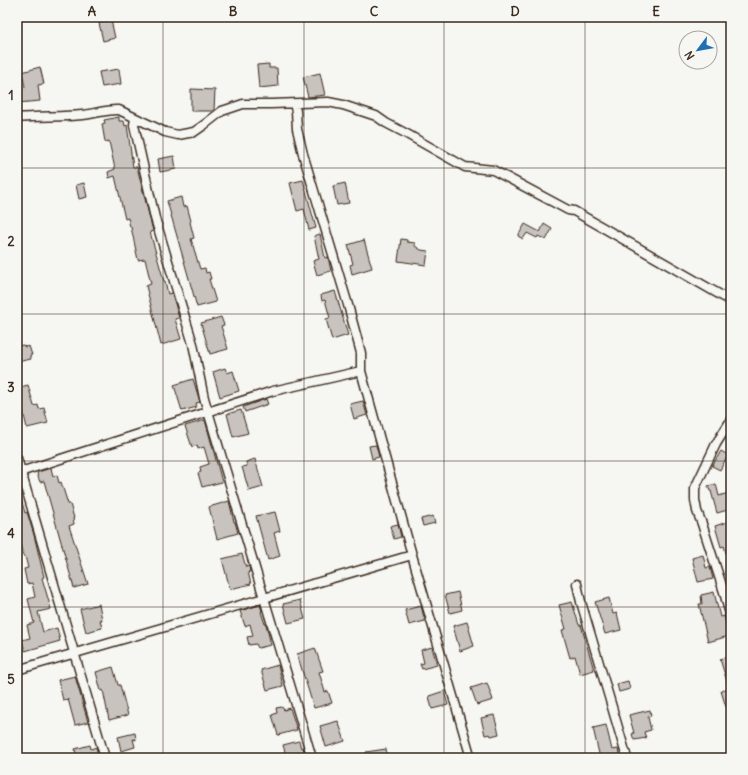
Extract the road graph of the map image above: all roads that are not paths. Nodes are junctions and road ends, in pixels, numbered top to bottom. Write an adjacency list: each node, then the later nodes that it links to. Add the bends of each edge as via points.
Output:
1 (294, 104): 3 (street, via 243,104 232,107 222,111 194,132 184,135 171,134); 4 (street, via 328,102 376,116 466,167 493,170 574,211); 5 (street, via 300,142 361,353)
2 (17, 118): 3 (street, via 84,115 112,109 119,110)
3 (135, 121): 6 (street, via 155,218 193,344)
4 (731, 301)
5 (361, 371): 6 (street, via 273,391); 10 (street)
6 (208, 411): 9 (street); 12 (street)
7 (731, 420): 13 (street, via 716,444 695,488 695,500 696,511)
8 (17, 458): 9 (street)
9 (19, 473): 14 (street)
10 (412, 555): 12 (street); 18 (street)
11 (577, 584): 19 (street)
12 (264, 598): 14 (street); 17 (street)
13 (731, 620)
14 (74, 653): 15 (street); 16 (street)
15 (17, 670)
16 (105, 758)
17 (312, 758)
18 (471, 758)
19 (627, 758)

